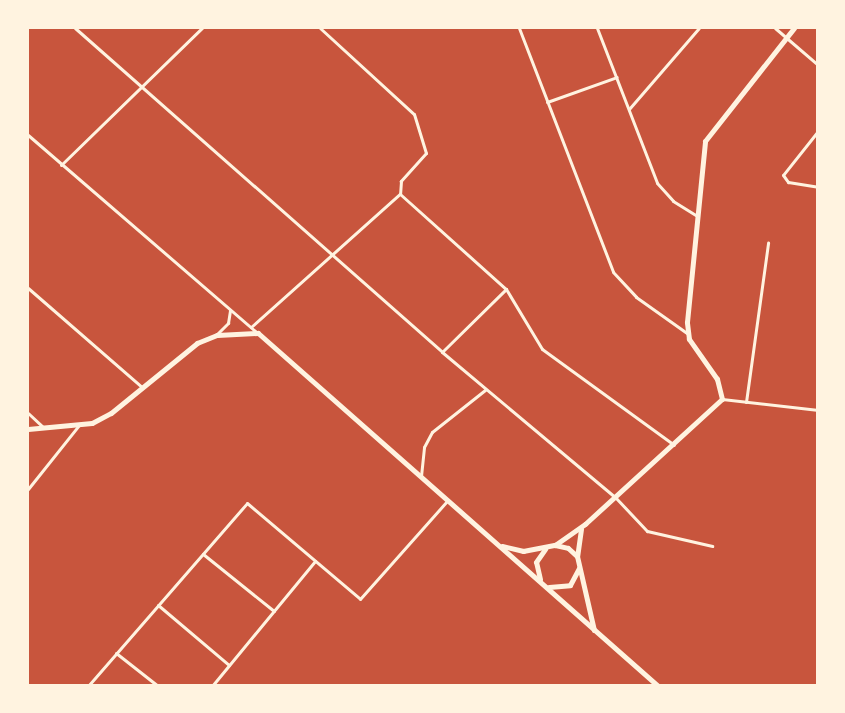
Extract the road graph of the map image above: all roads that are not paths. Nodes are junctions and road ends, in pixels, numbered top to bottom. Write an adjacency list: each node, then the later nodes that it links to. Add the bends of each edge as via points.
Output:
1 (76, 28): 12 (street)
2 (202, 28): 12 (street)
3 (320, 28): 19 (street, via 414,114 426,153 402,181)
4 (519, 28): 13 (street)
5 (597, 28): 11 (street)
6 (699, 28): 14 (street)
7 (774, 28): 9 (street)
8 (794, 28): 9 (main road)
9 (785, 38): 10 (street); 20 (main road, via 705,141)
10 (818, 65)
11 (616, 77): 13 (street); 14 (street)
12 (138, 87): 17 (street); 22 (street)
13 (547, 102): 28 (street, via 613,272 636,297)
14 (629, 108): 20 (street, via 657,183 673,201)
15 (818, 131): 18 (street, via 783,175 788,182)
16 (28, 136): 17 (street)
17 (61, 165): 25 (street)
18 (818, 187)
19 (400, 194): 22 (street); 24 (street)
20 (697, 216): 28 (main road)
21 (768, 243): 34 (street)
22 (334, 253): 26 (street); 30 (street)
23 (28, 288): 31 (street)
24 (506, 289): 30 (street); 40 (street, via 542,349)
25 (230, 310): 26 (street); 29 (street, via 228,323)
26 (251, 327): 27 (street)
27 (258, 333): 29 (main road); 41 (main road)
28 (689, 334): 33 (main road, via 719,384)
29 (217, 335): 31 (main road, via 197,343)
30 (442, 352): 32 (street)
31 (142, 387): 37 (main road, via 112,413)
32 (485, 390): 41 (street, via 432,432 424,447); 43 (street)
33 (722, 399): 34 (street); 40 (main road)
34 (746, 402): 35 (street)
35 (818, 410)
36 (28, 413): 38 (street)
37 (79, 425): 38 (main road); 42 (street)
38 (43, 428): 39 (main road)
39 (28, 429)
40 (674, 445): 43 (main road)
41 (421, 477): 44 (main road)
42 (28, 489)
43 (615, 497): 45 (main road); 48 (street, via 647,531)
44 (448, 500): 46 (main road); 52 (street, via 360,599)
45 (585, 524): 47 (main road); 51 (main road, via 578,533)
46 (500, 545): 49 (main road, via 522,550); 54 (main road)
47 (555, 545): 49 (main road); 51 (main road, via 568,548)
48 (712, 546)
49 (548, 548): 54 (main road, via 536,562)
50 (203, 554): 52 (street, via 246,504); 55 (street); 56 (street)
51 (577, 556): 53 (main road)
52 (315, 561): 56 (street)
53 (580, 565): 54 (main road, via 570,585); 57 (main road)
54 (544, 584): 57 (main road)
55 (158, 606): 58 (street); 59 (street)
56 (274, 611): 59 (street)
57 (594, 630): 63 (main road)
58 (116, 653): 60 (street); 61 (street)
59 (229, 665): 62 (street)
60 (88, 686)
61 (158, 686)
62 (212, 686)
63 (658, 686)

